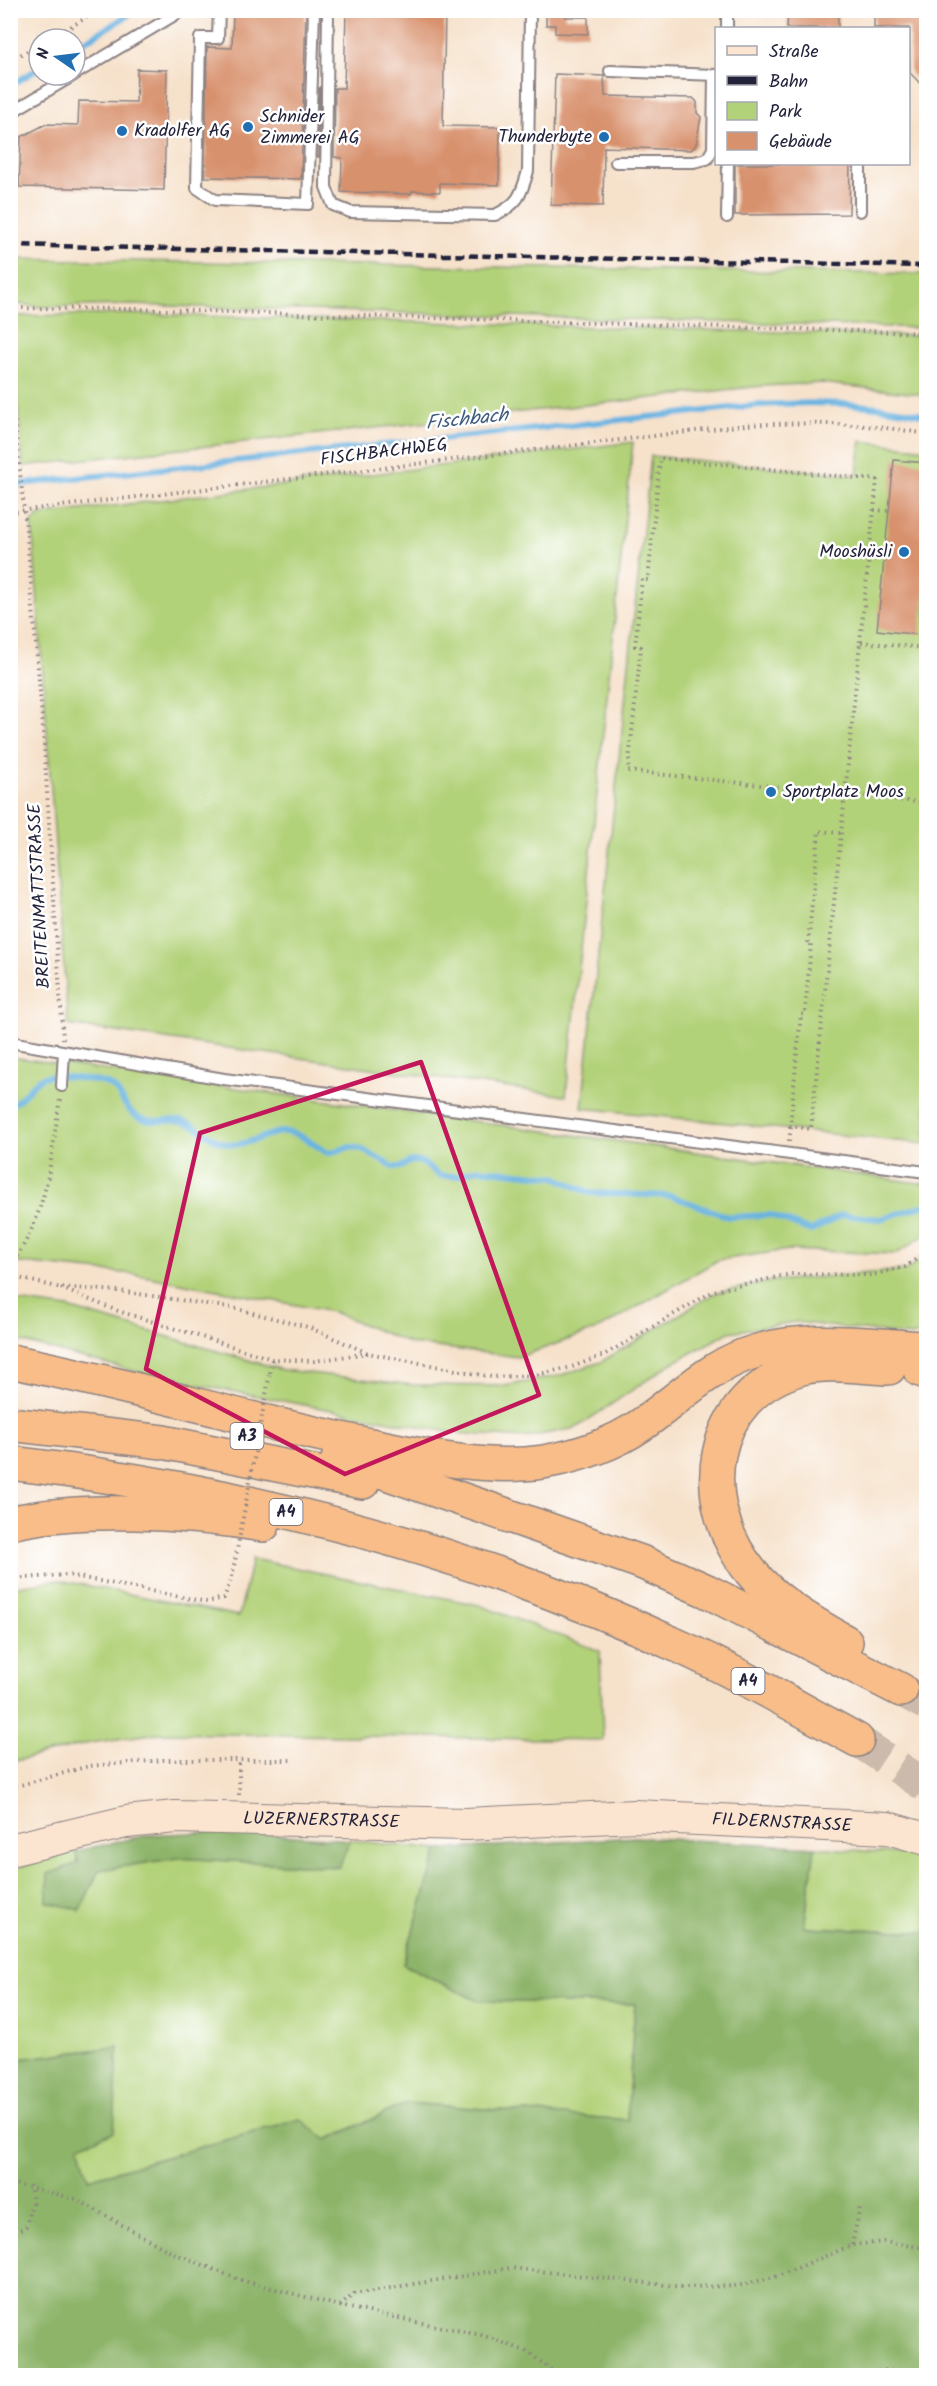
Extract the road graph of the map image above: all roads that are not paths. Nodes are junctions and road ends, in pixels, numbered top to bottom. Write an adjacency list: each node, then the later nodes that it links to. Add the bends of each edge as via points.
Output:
1 (183, 10): 8 (lane)
2 (219, 10): 3 (lane, via 218,38 200,38 198,188 215,200 308,204)
3 (314, 10)
4 (328, 10): 5 (lane, via 326,187 333,205 350,212 495,215 513,207 523,191 528,171)
5 (530, 10)
6 (727, 10): 7 (lane)
7 (727, 27)
8 (87, 68)
9 (610, 71): 10 (lane)
10 (715, 75): 13 (lane, via 713,149 706,159)
11 (54, 87): 12 (lane)
12 (10, 112)
13 (616, 162)
14 (728, 165): 17 (lane)
15 (860, 165): 16 (lane)
16 (860, 211)
17 (728, 217)
18 (10, 1042): 19 (lane)
19 (64, 1052): 20 (lane); 21 (lane, via 224,1078)
20 (62, 1086)
21 (927, 1173)
22 (10, 1361): 23 (highway, via 329,1437 462,1461 507,1463 562,1458 599,1447 640,1426 720,1367 776,1346 836,1343)
23 (925, 1365): 27 (highway, via 823,1366 787,1374 740,1410 722,1444 716,1472 720,1519 752,1573 776,1598 903,1683 641,1562)
24 (10, 1378): 27 (highway, A3, via 369,1467)
25 (10, 1424): 27 (highway, via 175,1444)
26 (10, 1463): 29 (highway, A4, via 213,1496 297,1514)
27 (479, 1505)
28 (10, 1523): 29 (highway, via 58,1516 155,1515 256,1524)
29 (444, 1555): 30 (highway, A4, via 544,1589 687,1650)
30 (857, 1740)
31 (635, 1816): 33 (main road, FILDERNSTRASSE); 35 (main road, LUZERNERSTRASSE, via 466,1824 175,1817 126,1822)
32 (927, 1822): 33 (main road)
33 (888, 1828): 34 (main road, FILDERNSTRASSE)
34 (927, 1839)
35 (10, 1850)

